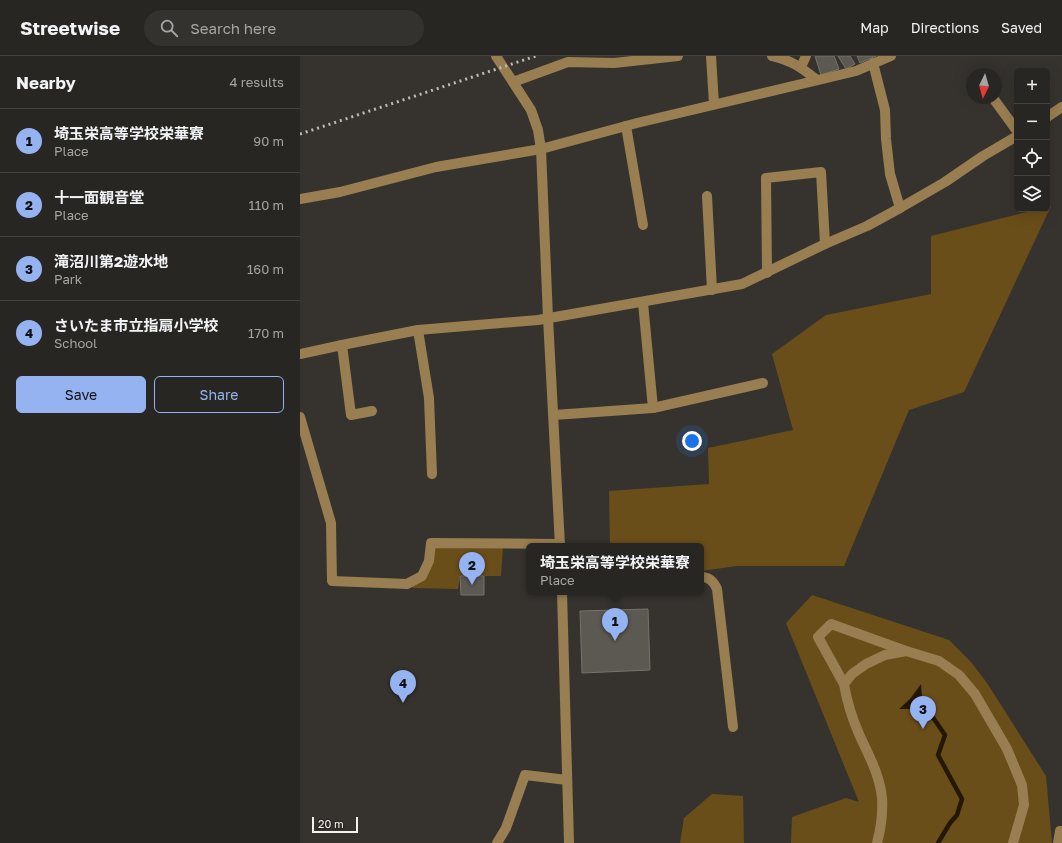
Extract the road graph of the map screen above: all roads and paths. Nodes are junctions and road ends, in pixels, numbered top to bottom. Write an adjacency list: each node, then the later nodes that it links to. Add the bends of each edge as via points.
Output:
1 (496, 56): 10 (street)
2 (678, 56): 10 (street, via 614,63 568,62)
3 (711, 56): 11 (street)
4 (772, 56): 8 (street, via 783,58)
5 (806, 56): 8 (street)
6 (891, 56): 7 (street)
7 (873, 64): 9 (street, via 856,71); 21 (street, via 885,110 890,174)
8 (801, 67): 9 (street)
9 (817, 80): 11 (street)
10 (513, 82): 18 (street, via 531,110)
11 (714, 104): 15 (street)
12 (998, 104): 16 (street)
13 (1062, 107): 14 (street)
14 (1050, 115)
15 (626, 126): 18 (street); 22 (street)
16 (1014, 126)
17 (1014, 138): 21 (street)
18 (541, 150): 20 (street, via 436,167 340,192); 27 (street)
19 (707, 196): 25 (street)
20 (300, 199)
21 (900, 208): 23 (street)
22 (643, 225)
23 (825, 244): 24 (street); 24 (street, via 821,172 766,178)
24 (767, 273): 25 (street, via 742,284)
25 (712, 290): 26 (street)
26 (644, 303): 27 (street); 32 (street)
27 (548, 318): 28 (street); 34 (street)
28 (418, 330): 29 (street); 36 (street, via 430,398)
29 (342, 345): 30 (street); 33 (street, via 351,415)
30 (300, 354)
31 (763, 383): 32 (street)
32 (653, 408): 34 (street)
33 (372, 411)
34 (554, 415): 37 (street)
35 (300, 417): 38 (street, via 331,523 332,581 407,584 422,576 431,543)
36 (432, 474)
37 (560, 543)
38 (526, 544)
39 (704, 577): 43 (street, via 714,581 717,589)
40 (562, 595): 44 (street)
41 (906, 651): 42 (street, via 885,655 866,664 852,674); 42 (street, via 831,624 818,637); 49 (street, via 939,661 959,675 975,694 1007,750 1022,785 1024,805)
42 (844, 684): 48 (street, via 848,706 882,796)
43 (733, 727)
44 (567, 780): 46 (street, via 525,775 506,828); 47 (street)
45 (1062, 831): 50 (street)
46 (497, 843)
47 (569, 843)
48 (877, 843)
49 (1013, 843)
50 (1058, 843)

